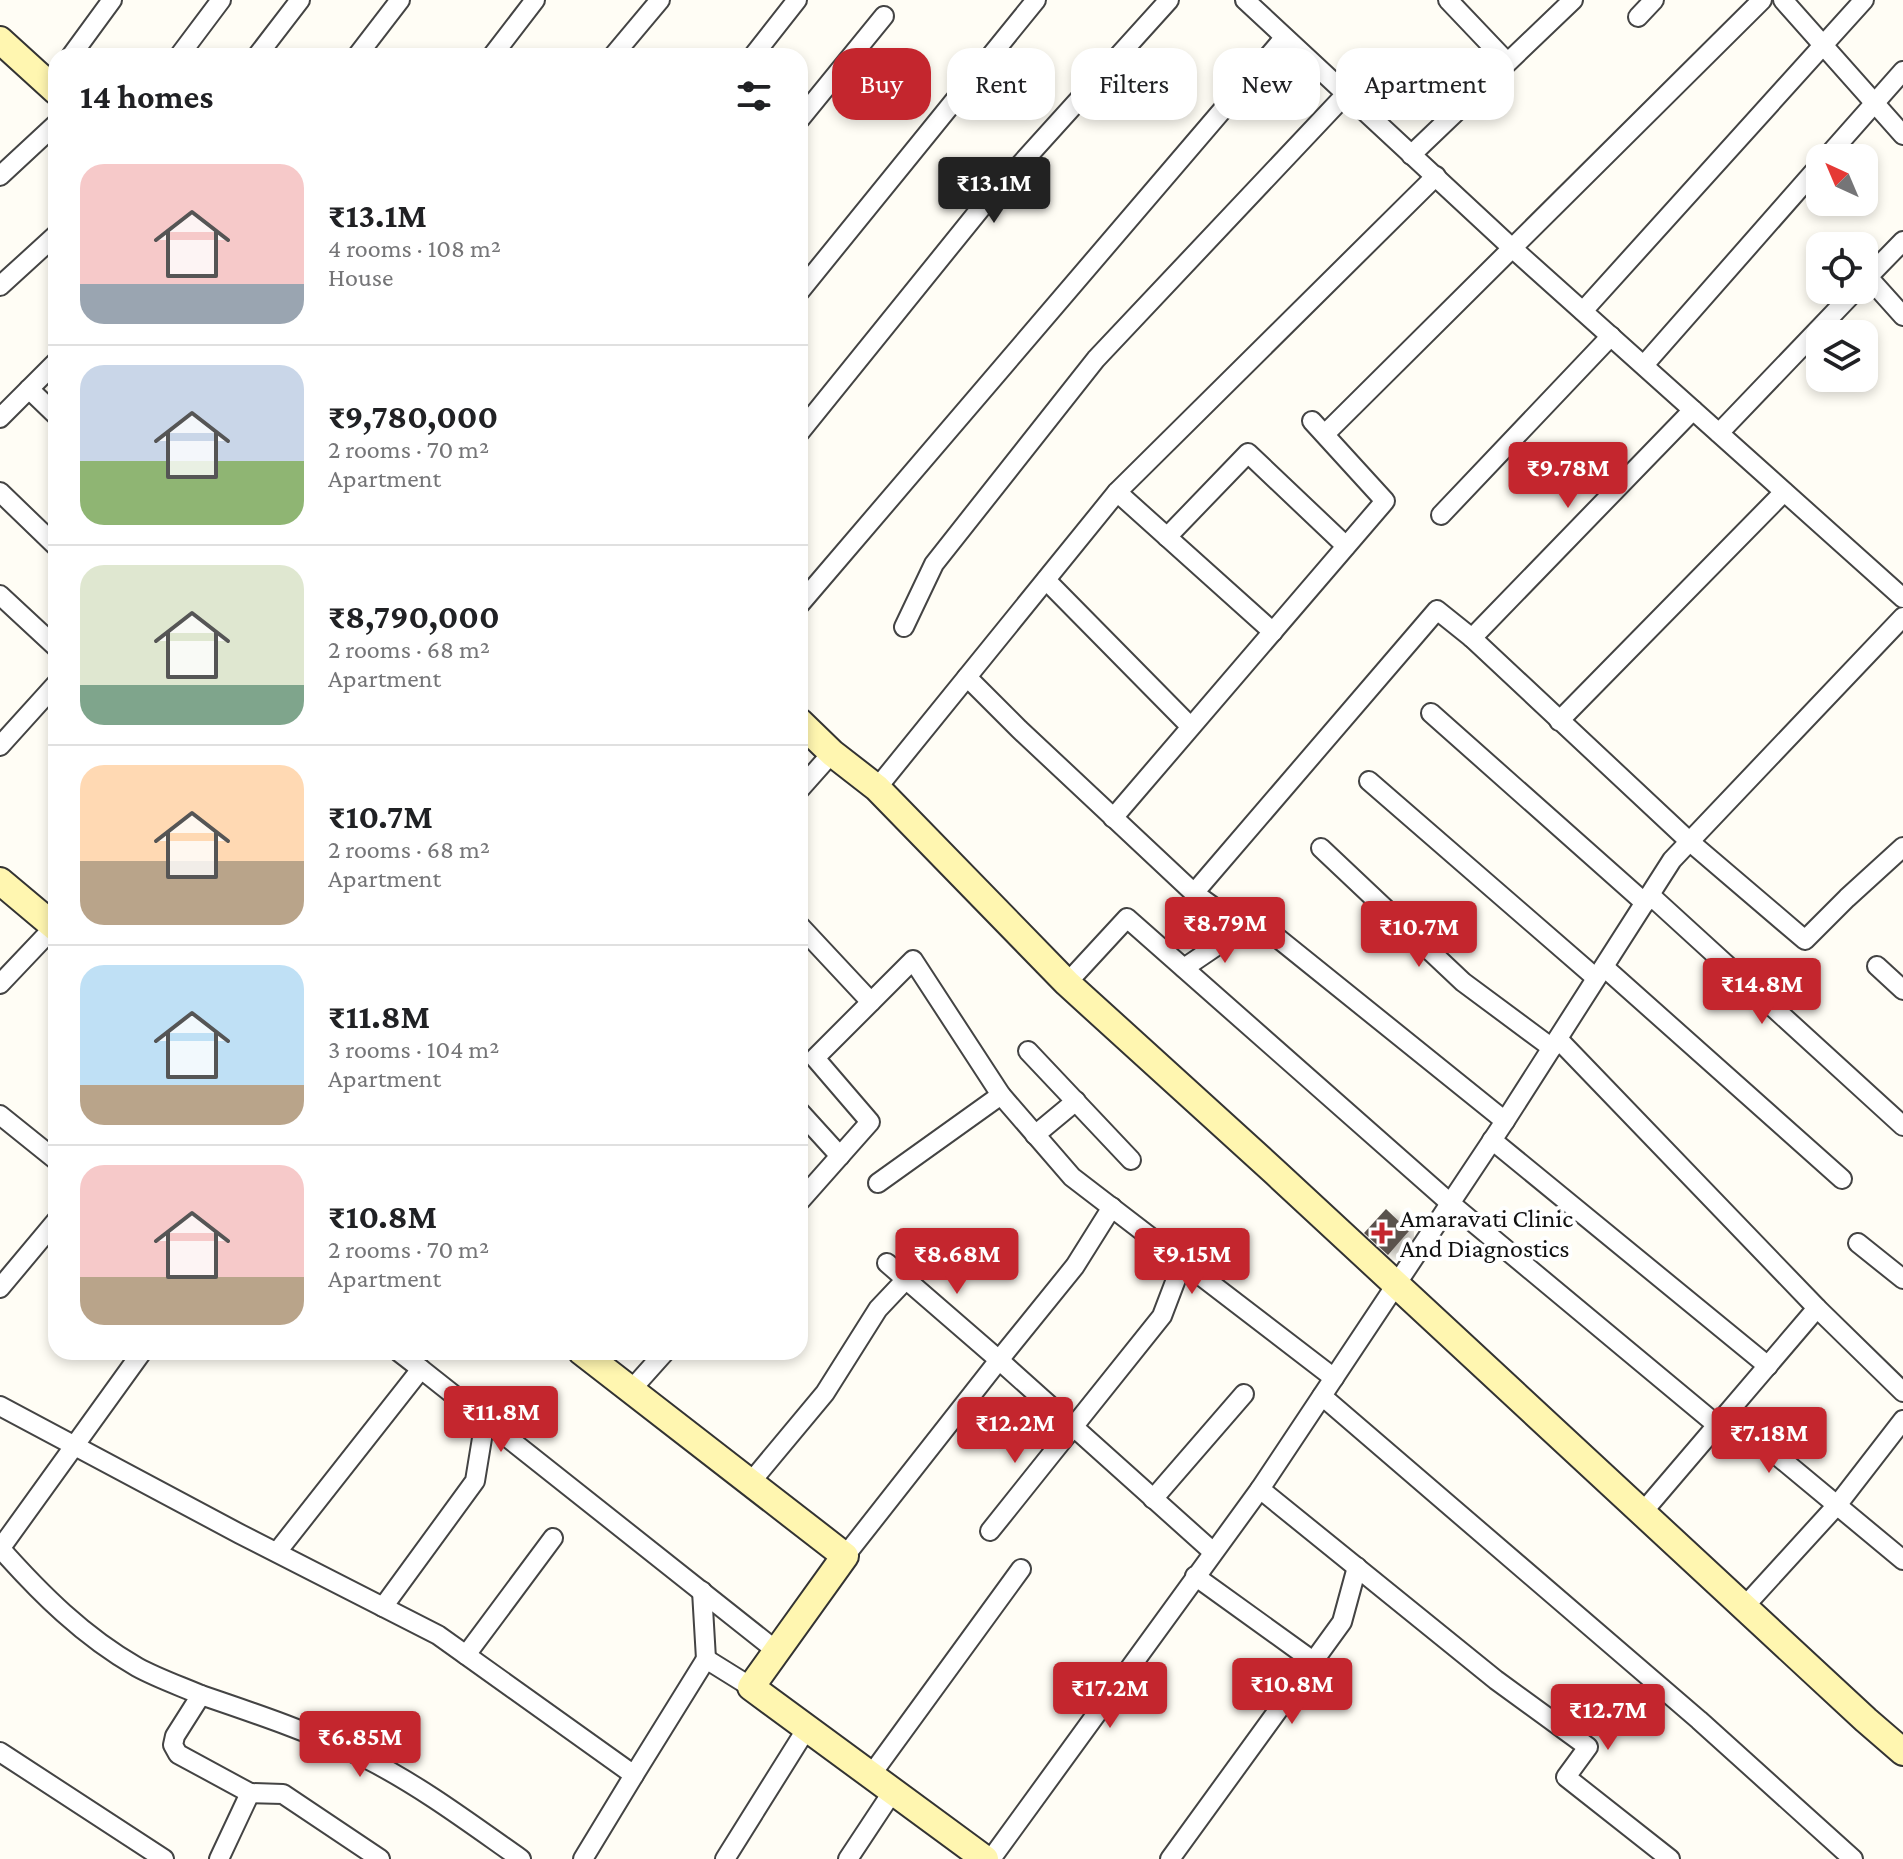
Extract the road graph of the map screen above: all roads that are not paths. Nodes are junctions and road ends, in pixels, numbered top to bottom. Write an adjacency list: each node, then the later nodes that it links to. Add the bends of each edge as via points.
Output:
1 (112, 0): 22 (street)
2 (221, 0): 23 (street)
3 (300, 0): 24 (street)
4 (400, 0): 25 (street)
5 (535, 0): 26 (street)
6 (660, 0): 27 (street)
7 (797, 0): 28 (street)
8 (1036, 0): 50 (street)
9 (1169, 0): 63 (street, via 981,208)
10 (1245, 0): 19 (street)
11 (1448, 0): 29 (street)
12 (1573, 0): 30 (street)
13 (1654, 0): 18 (street)
14 (1762, 0): 48 (street)
15 (1783, 0): 20 (street)
16 (1864, 0): 20 (street)
17 (884, 16): 36 (street)
18 (1638, 17)
19 (1284, 38): 33 (street); 74 (street)
20 (1824, 45): 34 (street); 54 (street)
21 (2, 46): 32 (street)
22 (77, 48)
23 (185, 48)
24 (263, 48)
25 (363, 48)
26 (498, 48)
27 (620, 48)
28 (759, 48)
29 (1494, 48)
30 (1514, 55)
31 (1903, 71): 34 (street)
32 (48, 80)
33 (1336, 85)
34 (1875, 103): 40 (street); 41 (street)
35 (1336, 105): 77 (street, via 1096,359 934,564)
36 (808, 109)
37 (1374, 120): 42 (street)
38 (1447, 120): 42 (street)
39 (48, 131): 43 (street)
40 (1903, 135)
41 (1838, 144)
42 (1411, 155): 44 (street)
43 (0, 176)
44 (1436, 176): 48 (street); 66 (street)
45 (1806, 181): 57 (street)
46 (1903, 241): 49 (street)
47 (48, 242): 51 (street)
48 (1511, 247): 54 (street); 71 (street, via 1319,428 1385,501)
49 (1878, 267)
50 (808, 281)
51 (0, 286)
52 (1878, 295): 55 (street)
53 (1843, 304): 64 (street)
54 (1583, 311): 56 (street)
55 (1903, 316)
56 (1611, 336): 57 (street); 68 (street)
57 (1644, 365): 61 (street)
58 (48, 370): 59 (street)
59 (29, 389): 60 (street); 62 (street)
60 (48, 407)
61 (1693, 410): 64 (street); 79 (street)
62 (0, 418)
63 (808, 422)
64 (1719, 433): 67 (street)
65 (0, 492): 70 (street)
66 (1117, 492): 69 (street); 72 (street)
67 (1784, 492): 75 (street); 84 (street)
68 (1441, 515)
69 (1167, 537): 71 (street, via 1248,453); 78 (street)
70 (48, 538)
71 (1346, 546): 78 (street)
72 (1046, 580): 81 (street); 85 (street)
73 (0, 595): 80 (street)
74 (808, 595)
75 (1903, 598)
76 (1903, 617): 93 (street)
77 (904, 627)
78 (1273, 632): 85 (street)
79 (1472, 638): 84 (street); 97 (street, via 1437,610)
80 (48, 640)
81 (967, 677): 91 (street); 92 (street)
82 (48, 693): 87 (street)
83 (1431, 713): 98 (street)
84 (1559, 721): 93 (street)
85 (1190, 726): 92 (street)
86 (808, 730): 88 (street)
87 (0, 746)
88 (832, 753): 89 (street); 91 (street)
89 (808, 780)
90 (1369, 781): 105 (street)
91 (877, 788): 106 (street)
92 (1113, 818): 97 (street)
93 (1689, 841): 94 (street, via 1805,940); 98 (street)
94 (1903, 847)
95 (1321, 848): 110 (street, via 1463,982)
96 (0, 881): 99 (street)
97 (1194, 893): 100 (street)
98 (1648, 899): 105 (street); 117 (street)
99 (48, 920)
100 (1243, 928): 104 (street); 116 (street, via 1274,935)
101 (48, 933): 107 (street)
102 (808, 935): 109 (street)
103 (1877, 966): 108 (street)
104 (1184, 968): 106 (street, via 1127,918); 126 (street)
105 (1600, 973): 110 (street); 123 (street)
106 (1067, 983): 135 (street)
107 (0, 984)
108 (1903, 990)
109 (871, 1002): 112 (street, via 913,960); 121 (street, via 815,1058 870,1122)
110 (1555, 1044): 116 (street); 137 (street)
111 (1028, 1051): 113 (street)
112 (1001, 1095): 118 (street); 124 (street)
113 (1076, 1101): 118 (street); 122 (street)
114 (0, 1115): 120 (street)
115 (808, 1121): 121 (street)
116 (1505, 1121): 119 (street)
117 (1903, 1126)
118 (1035, 1135): 127 (street, via 1072,1177)
119 (1492, 1140): 126 (street); 143 (street)
120 (48, 1154)
121 (840, 1156): 125 (street)
122 (1131, 1160)
123 (1842, 1179)
124 (878, 1183)
125 (808, 1192)
126 (1450, 1203): 135 (street); 152 (street)
127 (1112, 1207): 131 (street); 142 (street, via 1075,1266)
128 (48, 1231): 136 (street)
129 (1858, 1243): 133 (street)
130 (930, 1254): 134 (street)
131 (1183, 1261): 145 (street); 154 (street, via 1162,1316)
132 (887, 1263): 134 (street)
133 (1903, 1279)
134 (906, 1280): 142 (street); 156 (street, via 878,1309 825,1393)
135 (1396, 1285): 145 (street); 160 (street)
136 (0, 1288)
137 (1817, 1308): 143 (street); 147 (street)
138 (136, 1360): 155 (street)
139 (409, 1360): 144 (street)
140 (592, 1360): 146 (street)
141 (658, 1360): 146 (street)
142 (999, 1360): 154 (street); 166 (street)
143 (1768, 1366): 152 (street)
144 (421, 1369): 151 (street); 165 (street)
145 (1334, 1378): 149 (street)
146 (631, 1390): 156 (street)
147 (1903, 1392)
148 (1244, 1394): 158 (street)
149 (1322, 1396): 157 (street); 198 (street)
150 (0, 1406): 155 (street)
151 (485, 1420): 171 (street); 172 (street, via 475,1481)
152 (1722, 1420): 159 (street); 160 (street)
153 (1903, 1420): 159 (street)
154 (1072, 1426): 158 (street); 161 (street)
155 (73, 1445): 163 (street); 165 (street)
156 (750, 1483): 166 (street)
157 (1260, 1489): 164 (street); 168 (street)
158 (1153, 1499): 164 (street)
159 (1838, 1504): 167 (street); 173 (street)
160 (1642, 1513): 173 (street)
161 (990, 1531)
162 (553, 1538): 175 (street)
163 (0, 1548): 179 (street, via 36,1589 115,1653)
164 (1212, 1551): 170 (street)
165 (277, 1552): 172 (street)
166 (845, 1556): 174 (street)
167 (1903, 1560)
168 (1357, 1567): 177 (street, via 1342,1622); 197 (street, via 1588,1747 1566,1777)
169 (1021, 1569): 184 (street)
170 (1195, 1576): 177 (street); 195 (street)
171 (702, 1591): 174 (street); 176 (street)
172 (383, 1607): 175 (street)
173 (1744, 1607): 182 (street)
174 (778, 1652): 178 (street)
175 (466, 1655): 183 (street)
176 (706, 1659): 178 (street); 183 (street)
177 (1313, 1661): 196 (street)
178 (751, 1687): 180 (street)
179 (201, 1695): 186 (street, via 173,1745 178,1754); 190 (street, via 308,1732 369,1761 426,1792)
180 (807, 1728): 184 (street); 192 (street)
181 (0, 1752): 187 (street)
182 (1903, 1752)
183 (634, 1775): 191 (street)
184 (871, 1775): 185 (street)
185 (893, 1791): 193 (street); 194 (street)
186 (250, 1793): 188 (street); 189 (street, via 283,1794)
187 (164, 1859)
188 (219, 1859)
189 (380, 1859)
190 (521, 1859)
191 (583, 1859)
192 (725, 1859)
193 (848, 1859)
194 (985, 1859)
195 (991, 1859)
196 (1170, 1859)
197 (1670, 1859)
198 (1853, 1859)

